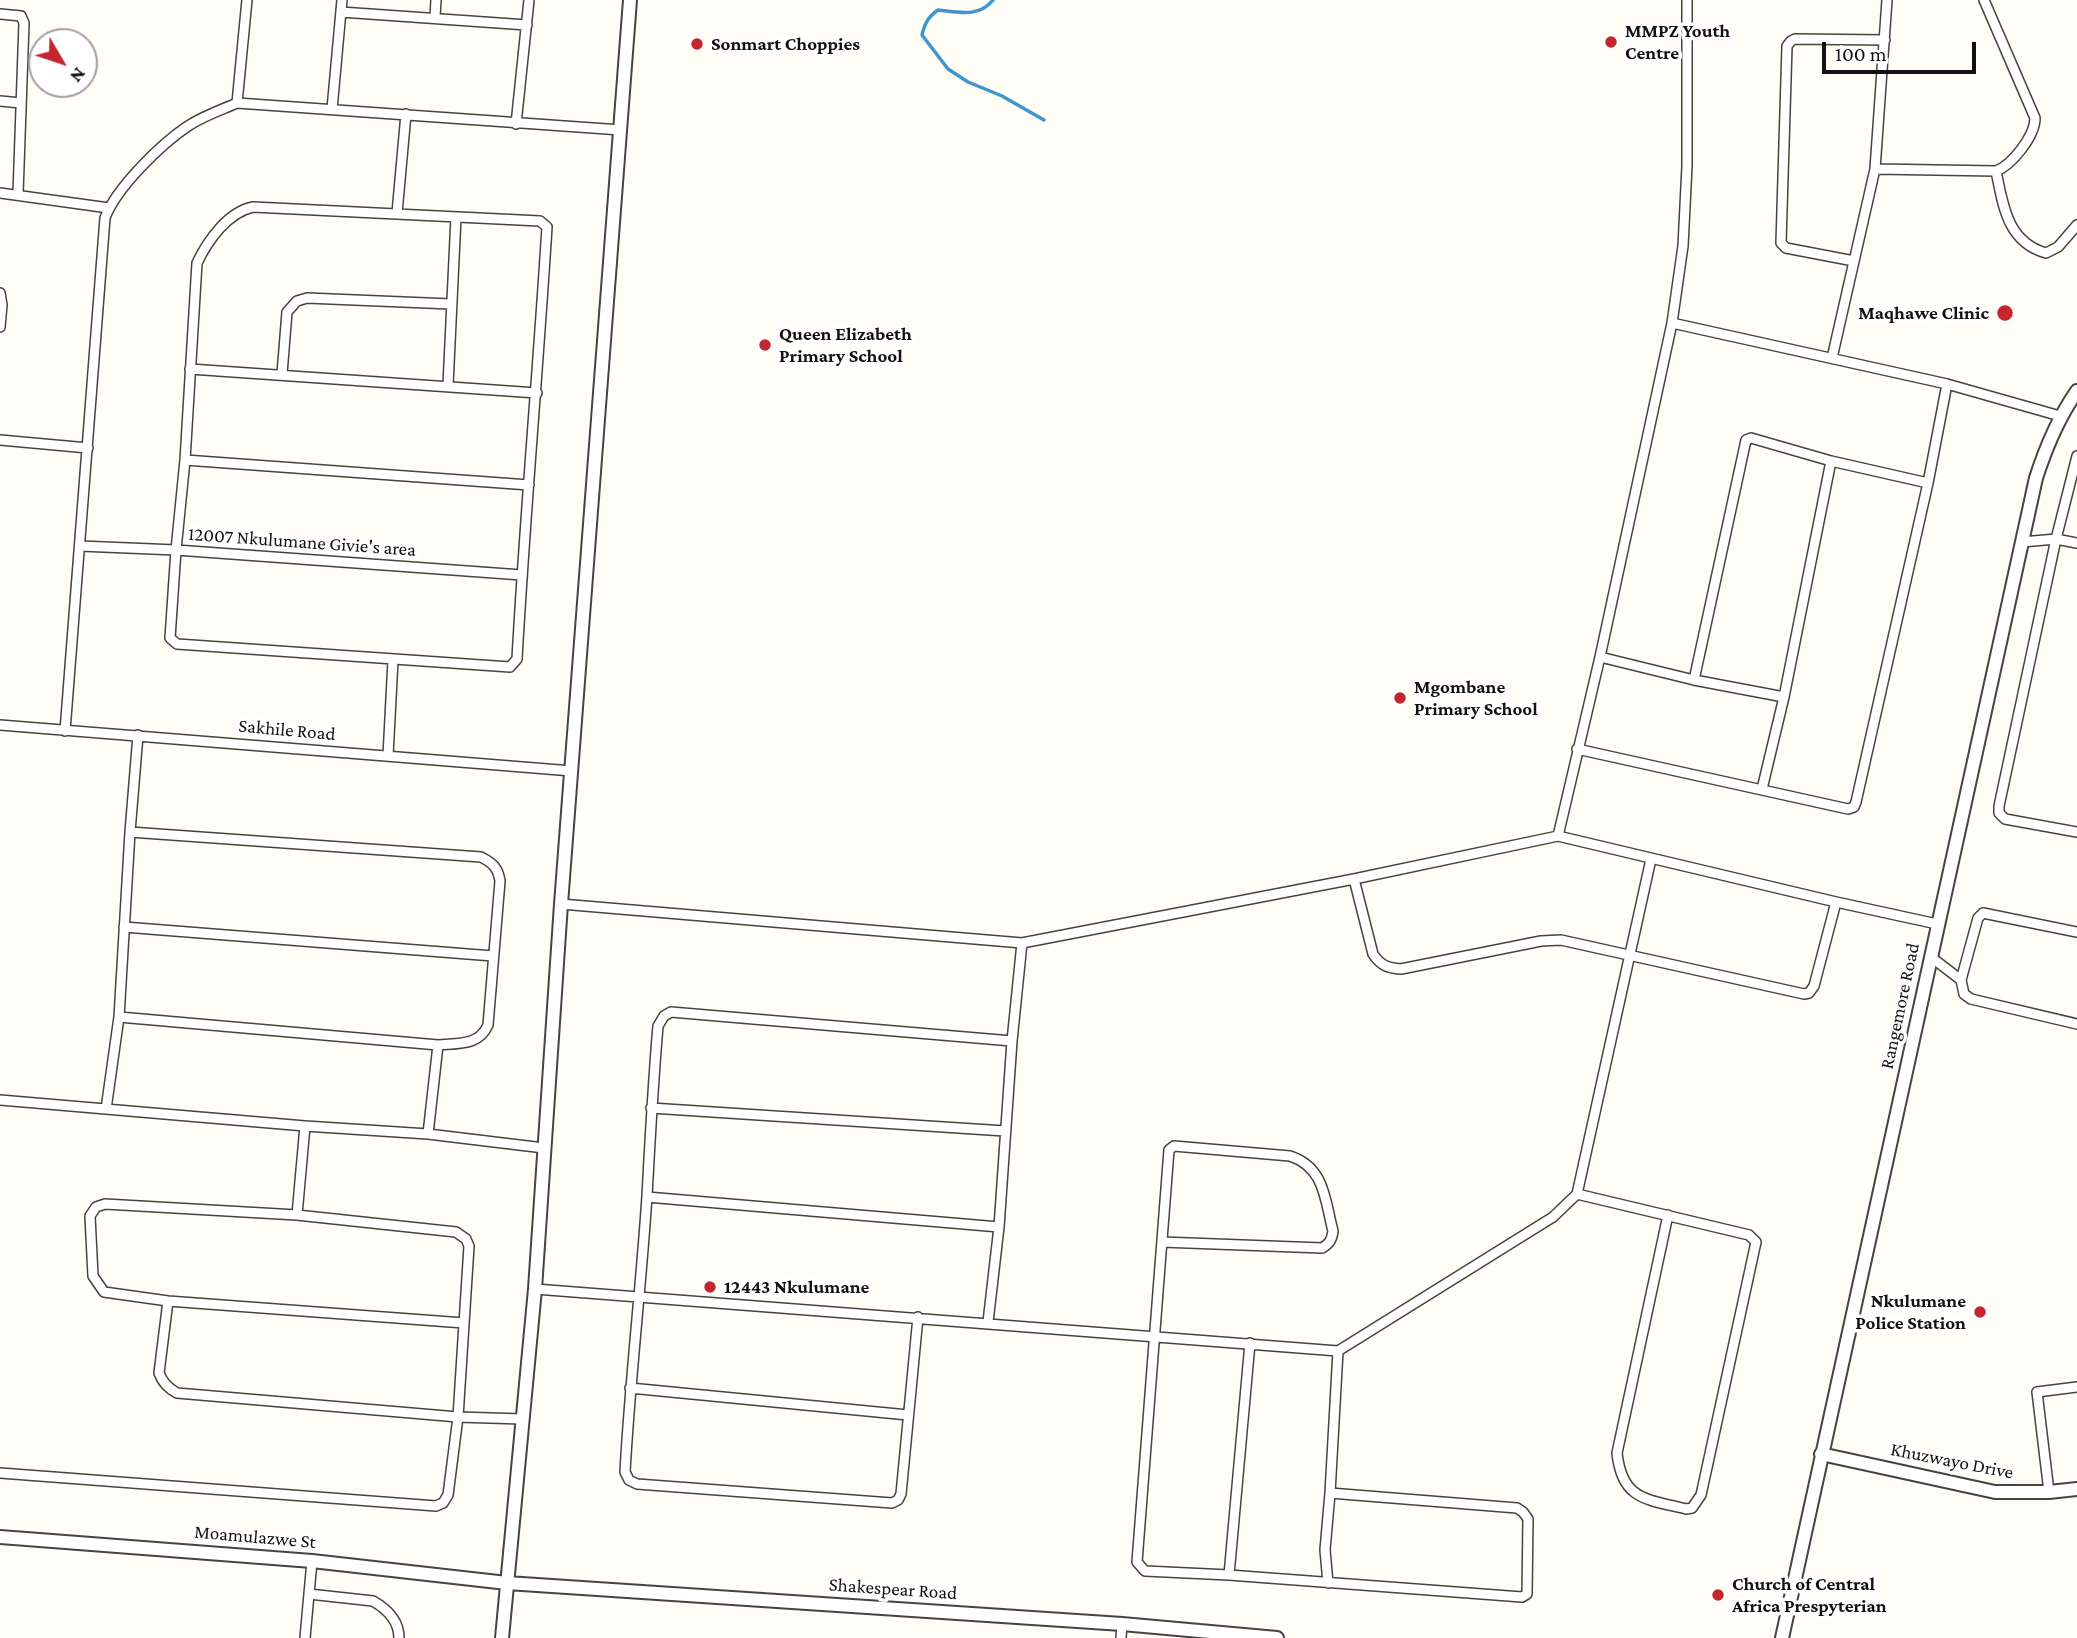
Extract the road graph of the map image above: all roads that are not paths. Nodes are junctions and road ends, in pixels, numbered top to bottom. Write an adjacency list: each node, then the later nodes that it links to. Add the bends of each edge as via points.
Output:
1 (247, 0): 16 (street)
2 (342, 0): 9 (street)
3 (436, 0): 11 (street)
4 (529, 0): 12 (street)
5 (630, 0): 20 (street)
6 (1686, 0): 32 (street, via 1687,166 1683,246)
7 (1887, 0): 13 (street)
8 (1984, 0): 22 (street, via 2035,118 2028,139 2008,165)
9 (341, 12): 11 (street); 17 (street)
10 (0, 14): 15 (street, via 23,19)
11 (435, 17): 12 (street)
12 (527, 25): 19 (street)
13 (1885, 40): 21 (street); 29 (street, via 1795,39 1787,46 1781,243 1786,248)
14 (0, 101): 15 (street)
15 (21, 103): 24 (street)
16 (237, 103): 17 (street); 25 (street, via 200,119 170,140)
17 (332, 109): 18 (street)
18 (406, 114): 19 (street); 26 (street)
19 (516, 124): 20 (street)
20 (621, 130): 64 (street)
21 (1875, 169): 22 (street); 29 (street)
22 (1996, 171): 28 (street, via 2009,224 2042,252 2052,251)
23 (0, 193): 24 (street)
24 (18, 194): 25 (street)
25 (109, 208): 43 (street)
26 (397, 213): 27 (street); 35 (street, via 253,206 234,216 208,243 197,263)
27 (456, 217): 31 (street); 39 (street, via 540,221 547,227)
28 (2077, 225)
29 (1854, 261): 34 (street)
30 (0, 293): 33 (street)
31 (451, 303): 36 (street, via 297,301 287,312); 38 (street)
32 (1672, 323): 34 (street); 55 (street)
33 (0, 327)
34 (1832, 358): 37 (street)
35 (190, 369): 36 (street); 45 (street)
36 (282, 374): 38 (street)
37 (1947, 384): 41 (street); 47 (street)
38 (448, 385): 39 (street)
39 (537, 393): 48 (street)
40 (2077, 393): 41 (street, Rangemore Road)
41 (2060, 416): 50 (street, Rangemore Road, via 2036,478)
42 (0, 440): 43 (street)
43 (88, 448): 52 (street)
44 (2077, 456): 49 (street)
45 (185, 460): 48 (street); 53 (street)
46 (1831, 461): 47 (street); 57 (street, via 1746,440); 58 (street)
47 (1928, 483): 65 (street, via 1857,802 1849,809)
48 (529, 485): 54 (street)
49 (2056, 539): 50 (street); 51 (street); 67 (street, via 1999,813 2006,819)
50 (2022, 541): 73 (street, Rangemore Road)
51 (2077, 542)
52 (80, 546): 53 (street, 12007 Nkulumane Givie's area); 60 (street)
53 (176, 550): 54 (street, 12007 Nkulumane Givie's area); 56 (street, via 170,638 175,643)
54 (522, 575): 56 (street, via 517,659 510,667)
55 (1600, 657): 57 (street); 62 (street)
56 (393, 660): 63 (street)
57 (1694, 680): 58 (street)
58 (1784, 697): 65 (street)
59 (0, 724): 60 (street, Sakhile Road)
60 (65, 731): 61 (street, Sakhile Road)
61 (138, 736): 63 (street, Sakhile Road); 66 (street)
62 (1577, 749): 65 (street); 68 (street)
63 (388, 756): 64 (street, Sakhile Road)
64 (572, 771): 72 (street)
65 (1762, 789)
66 (130, 832): 74 (street); 77 (street, via 481,857 496,868 500,881)
67 (2077, 832)
68 (1558, 836): 69 (street); 70 (street)
69 (1651, 859): 71 (street); 78 (street)
70 (1354, 879): 76 (street); 78 (street, via 1373,954 1384,967 1401,969 1549,940)
71 (1836, 902): 73 (street); 78 (street, via 1809,993)
72 (561, 904): 76 (street); 91 (street)
73 (1937, 924): 79 (street, Rangemore Road)
74 (124, 927): 77 (street); 81 (street)
75 (2077, 932): 80 (street, via 1983,913)
76 (1022, 943): 83 (street)
77 (494, 956): 84 (street, via 484,1033 474,1041)
78 (1630, 957): 92 (street)
79 (1931, 957): 80 (street); 112 (street, Rangemore Road)
80 (1961, 980): 82 (street, via 1964,994 1971,999)
81 (119, 1017): 84 (street); 87 (street)
82 (2077, 1024)
83 (1012, 1041): 86 (street, via 671,1012 658,1026); 89 (street)
84 (438, 1045): 90 (street)
85 (0, 1100): 87 (street)
86 (651, 1108): 89 (street); 93 (street)
87 (106, 1109): 88 (street)
88 (305, 1126): 90 (street); 94 (street)
89 (1005, 1131): 96 (street)
90 (428, 1134): 91 (street)
91 (544, 1148): 98 (street)
92 (1577, 1194): 95 (street); 106 (street, via 1553,1217)
93 (647, 1197): 96 (street); 99 (street)
94 (297, 1215): 100 (street, via 96,1207 90,1216 93,1276 98,1286 104,1292); 103 (street, via 456,1232 469,1246)
95 (1668, 1215): 95 (street, via 1749,1235 1756,1242 1701,1495 1686,1509 1643,1498 1630,1489 1619,1471 1617,1453)
96 (999, 1227): 102 (street)
97 (1162, 1242): 97 (street, via 1168,1153 1174,1146 1301,1160 1319,1179 1333,1231 1322,1248); 104 (street)
98 (535, 1289): 99 (street); 111 (street)
99 (638, 1297): 101 (street); 108 (street)
100 (168, 1301): 103 (street); 110 (street, via 159,1373 177,1393)
101 (918, 1317): 102 (street); 109 (street)
102 (988, 1322): 104 (street)
103 (464, 1323): 110 (street)
104 (1154, 1335): 105 (street); 119 (street, via 1137,1562 1145,1571)
105 (1250, 1343): 106 (street); 119 (street)
106 (1338, 1351): 116 (street)
107 (2077, 1387): 115 (street, via 2037,1392)
108 (630, 1388): 109 (street); 109 (street, via 625,1472 637,1484 892,1503 901,1494)
109 (908, 1415)
110 (458, 1417): 111 (street); 113 (street, via 448,1495 436,1506)
111 (522, 1419): 120 (street)
112 (1821, 1454): 115 (street, Khuzwayo Drive, via 1995,1492); 129 (street, Rangemore Road)
113 (0, 1473)
114 (2077, 1489): 115 (street, Khuzwayo Drive)
115 (2049, 1492)
116 (1330, 1493): 121 (street, via 1325,1550); 121 (street, via 1517,1508 1528,1519 1528,1591 1522,1597)
117 (0, 1537): 118 (street, Moamulazwe St)
118 (312, 1561): 120 (street, Moamulazwe St); 122 (street)
119 (1229, 1575): 121 (street)
120 (507, 1583): 123 (street, Shakespear Road); 126 (street)
121 (1328, 1583)
122 (309, 1594): 124 (street); 125 (street, via 373,1601 396,1622)
123 (1122, 1624): 127 (street); 128 (street, Shakespear Road)
124 (305, 1638)
125 (399, 1638)
126 (502, 1638)
127 (1121, 1638)
128 (1277, 1638)
129 (1782, 1638)

